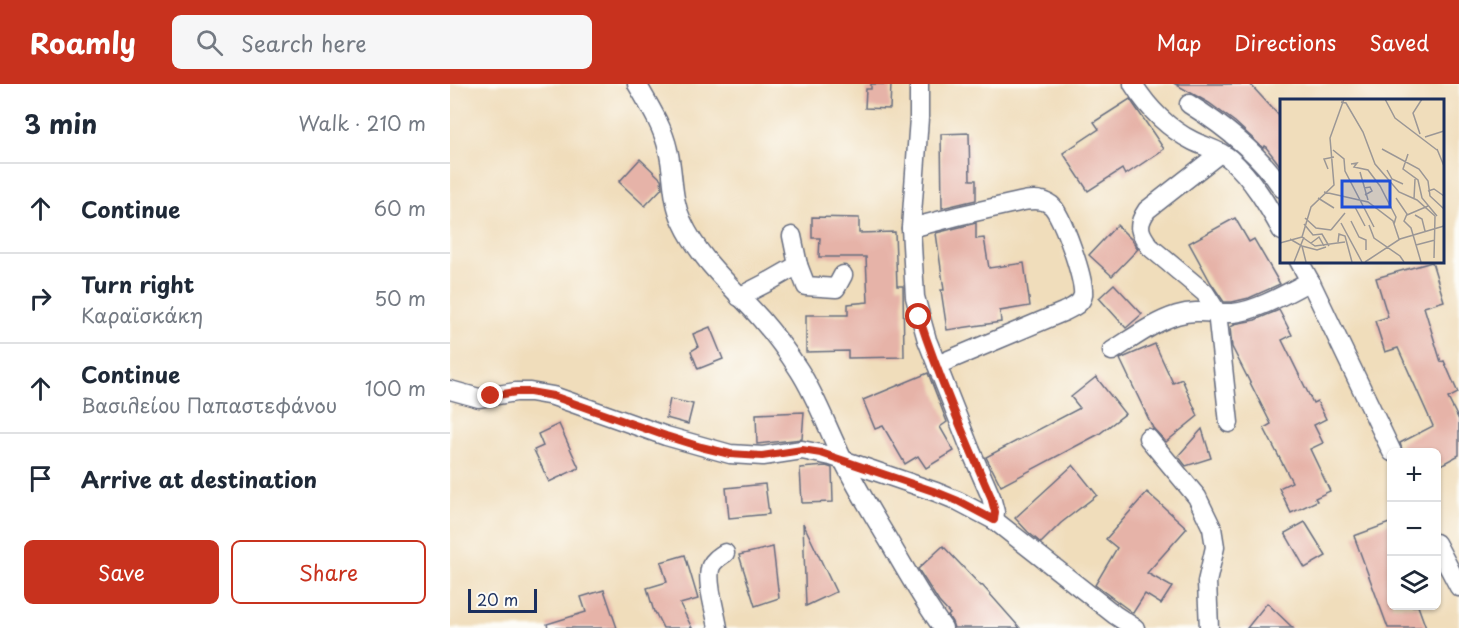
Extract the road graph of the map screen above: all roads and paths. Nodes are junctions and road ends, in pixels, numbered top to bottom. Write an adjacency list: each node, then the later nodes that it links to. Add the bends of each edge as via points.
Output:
1 (637, 84): 14 (street, via 668,146 682,222 708,263)
2 (919, 84): 8 (street)
3 (1132, 84): 5 (street, via 1165,123)
4 (1189, 104): 6 (street, via 1253,153)
5 (1220, 153): 7 (street, via 1238,166); 15 (street, via 1147,210 1140,220 1143,238 1205,293)
6 (1280, 186)
7 (1280, 227)
8 (911, 228): 17 (street, via 915,297); 17 (street, via 1041,200 1051,205 1058,217 1083,284 1079,304)
9 (792, 236): 11 (street)
10 (1300, 262): 13 (street)
11 (798, 265): 12 (street, via 806,286 836,288); 14 (street)
12 (843, 275)
13 (1310, 281): 15 (street, via 1254,307 1232,313); 21 (street)
14 (739, 297): 22 (street, via 800,370)
15 (1216, 312): 16 (street, via 1198,311 1162,320); 19 (street)
16 (1112, 351)
17 (937, 365): 23 (street, via 991,497)
18 (450, 390): 22 (street, via 479,398 516,392 553,396 730,454 762,456 802,450)
19 (1229, 423)
20 (1148, 438): 30 (street, via 1197,497 1212,528 1215,547 1207,582)
21 (1390, 448)
22 (843, 460): 23 (street, via 936,492); 28 (street)
23 (994, 520): 29 (street)
24 (1441, 551): 26 (street)
25 (725, 553): 27 (street, via 712,565 709,575)
26 (1459, 587)
27 (717, 628)
28 (943, 628)
29 (1135, 628)
30 (1209, 628)

